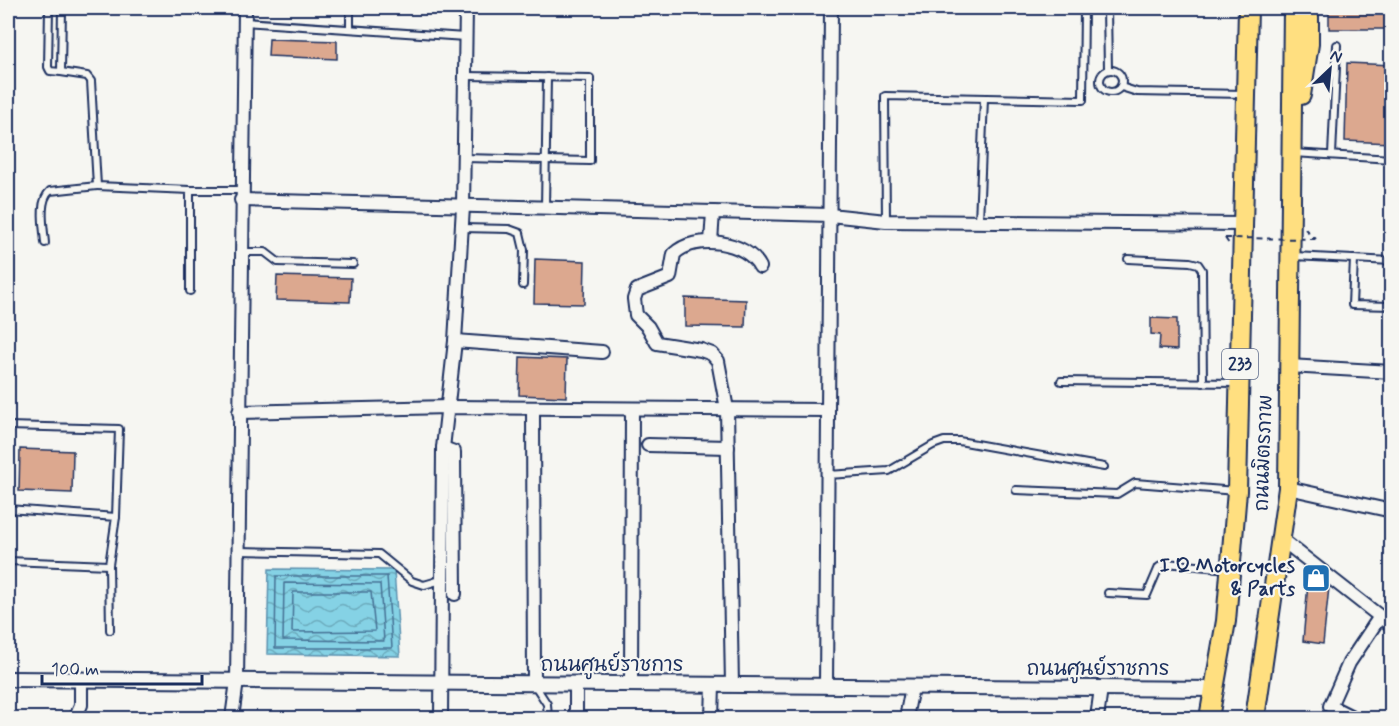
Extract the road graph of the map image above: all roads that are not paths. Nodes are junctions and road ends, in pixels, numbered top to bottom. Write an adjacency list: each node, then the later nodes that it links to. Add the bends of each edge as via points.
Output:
1 (49, 8): 17 (lane, via 48,67 52,72)
2 (62, 8): 17 (lane)
3 (245, 8): 12 (street)
4 (350, 8): 13 (lane)
5 (466, 8): 14 (street)
6 (831, 8): 34 (street)
7 (1084, 8): 22 (lane, via 1083,100)
8 (1107, 8): 16 (lane)
9 (1248, 8): 21 (main road, ถนนมิตรภาพ / 233)
10 (1293, 8): 23 (main road, ถนนมิตรภาพ)
11 (1310, 8): 23 (main road, via 1309,44)
12 (245, 22): 13 (lane); 30 (street)
13 (350, 29): 14 (lane)
14 (465, 37): 18 (street)
15 (1337, 45): 24 (lane)
16 (1108, 70): 20 (lane, via 1121,75); 20 (lane, via 1100,79 1103,88 1112,92)
17 (61, 72): 28 (lane, via 79,73 91,81)
18 (465, 76): 19 (lane); 25 (street)
19 (547, 77): 27 (lane); 27 (lane, via 590,78 590,161)
20 (1121, 87): 21 (lane, via 1137,92)
21 (1246, 94): 37 (main road, ถนนมิตรภาพ / 233)
22 (984, 99): 35 (lane, via 885,96); 36 (lane)
23 (1291, 153): 24 (lane); 42 (main road, ถนนมิตรภาพ)
24 (1332, 155): 26 (lane)
25 (464, 159): 27 (lane); 31 (street)
26 (1392, 159)
27 (545, 160): 32 (lane)
28 (97, 186): 29 (lane); 40 (lane, via 46,194)
29 (190, 190): 30 (lane); 49 (lane)
30 (241, 195): 31 (street); 41 (street)
31 (463, 207): 32 (street); 38 (street)
32 (545, 208): 33 (street)
33 (713, 212): 34 (street); 39 (street)
34 (830, 215): 35 (street); 62 (street)
35 (886, 221): 36 (street)
36 (979, 222): 37 (street)
37 (1243, 224): 57 (main road, ถนนมิตรภาพ / 233)
38 (462, 228): 48 (lane, via 509,229 520,233 524,250); 51 (street)
39 (711, 242): 47 (street, via 750,255); 61 (street, via 679,249 671,261 670,278 638,290 634,308 657,343 712,354 718,361)
40 (45, 243)
41 (240, 252): 46 (lane, via 265,252 278,262); 63 (street)
42 (1290, 255): 44 (lane); 53 (main road, ถนนมิตรภาพ)
43 (1128, 259): 56 (lane, via 1190,262 1202,270)
44 (1354, 260): 45 (lane); 50 (lane, via 1352,305)
45 (1392, 261)
46 (353, 264)
47 (760, 267)
48 (523, 285)
49 (190, 291)
50 (1392, 306)
51 (455, 341): 52 (street); 58 (street)
52 (602, 352)
53 (1289, 366): 54 (street); 70 (main road, ถนนมิตรภาพ)
54 (1392, 372)
55 (1061, 381): 56 (lane)
56 (1203, 383): 57 (lane)
57 (1240, 383): 72 (main road, ถนนมิตรภาพ / 233)
58 (448, 407): 59 (street); 63 (street); 67 (street)
59 (533, 409): 60 (street); 91 (street)
60 (632, 409): 61 (street); 93 (street)
61 (727, 409): 62 (street); 66 (street)
62 (828, 410): 69 (street)
63 (239, 412): 77 (street)
64 (8, 426): 75 (lane, via 119,429)
65 (648, 445): 66 (street)
66 (728, 447): 95 (street)
67 (443, 448): 81 (street); 83 (street, via 454,452)
68 (1104, 467): 69 (lane, via 944,441 889,471)
69 (828, 475): 96 (street)
70 (1288, 488): 74 (street); 76 (main road, ถนนมิตรภาพ)
71 (1016, 490): 72 (lane, via 1117,494 1136,483)
72 (1237, 491): 80 (main road, ถนนมิตรภาพ / 233)
73 (8, 509): 75 (lane)
74 (1392, 511)
75 (116, 517): 79 (lane)
76 (1281, 539): 84 (street); 109 (main road, ถนนมิตรภาพ)
77 (238, 550): 81 (lane, via 379,554 412,581 424,585); 89 (street)
78 (8, 561): 79 (lane)
79 (109, 565): 86 (lane)
80 (1231, 569): 82 (lane, via 1166,563 1159,567 1147,595); 99 (main road, ถนนมิตรภาพ / 233)
81 (441, 580): 90 (street)
82 (1108, 593)
83 (455, 594)
84 (1379, 618): 85 (street); 110 (street, via 1350,663 1330,706)
85 (1392, 626)
86 (110, 630)
87 (8, 679): 88 (street, ถนนศูนย์ราชการ)
88 (81, 680): 89 (street, ถนนศูนย์ราชการ); 100 (street, via 81,705)
89 (237, 681): 90 (street, ถนนศูนย์ราชการ); 101 (street)
90 (441, 683): 91 (street, ถนนศูนย์ราชการ); 102 (street)
91 (534, 684): 92 (street, ถนนศูนย์ราชการ); 103 (lane, via 547,704)
92 (576, 684): 93 (street, ถนนศูนย์ราชการ); 104 (street)
93 (631, 685): 94 (street, ถนนศูนย์ราชการ)
94 (713, 685): 95 (street, ถนนศูนย์ราชการ); 105 (street)
95 (732, 686): 96 (street, ถนนศูนย์ราชการ)
96 (826, 686): 97 (street, ถนนศูนย์ราชการ)
97 (912, 687): 98 (street, ถนนศูนย์ราชการ); 106 (street)
98 (1101, 688): 99 (street, ถนนศูนย์ราชการ); 107 (street)
99 (1216, 690): 108 (main road, ถนนมิตรภาพ / 233)
100 (75, 718)
101 (232, 718)
102 (441, 718)
103 (548, 718)
104 (576, 718)
105 (712, 718)
106 (906, 718)
107 (1096, 718)
108 (1209, 718)
109 (1255, 718)
110 (1354, 718)

